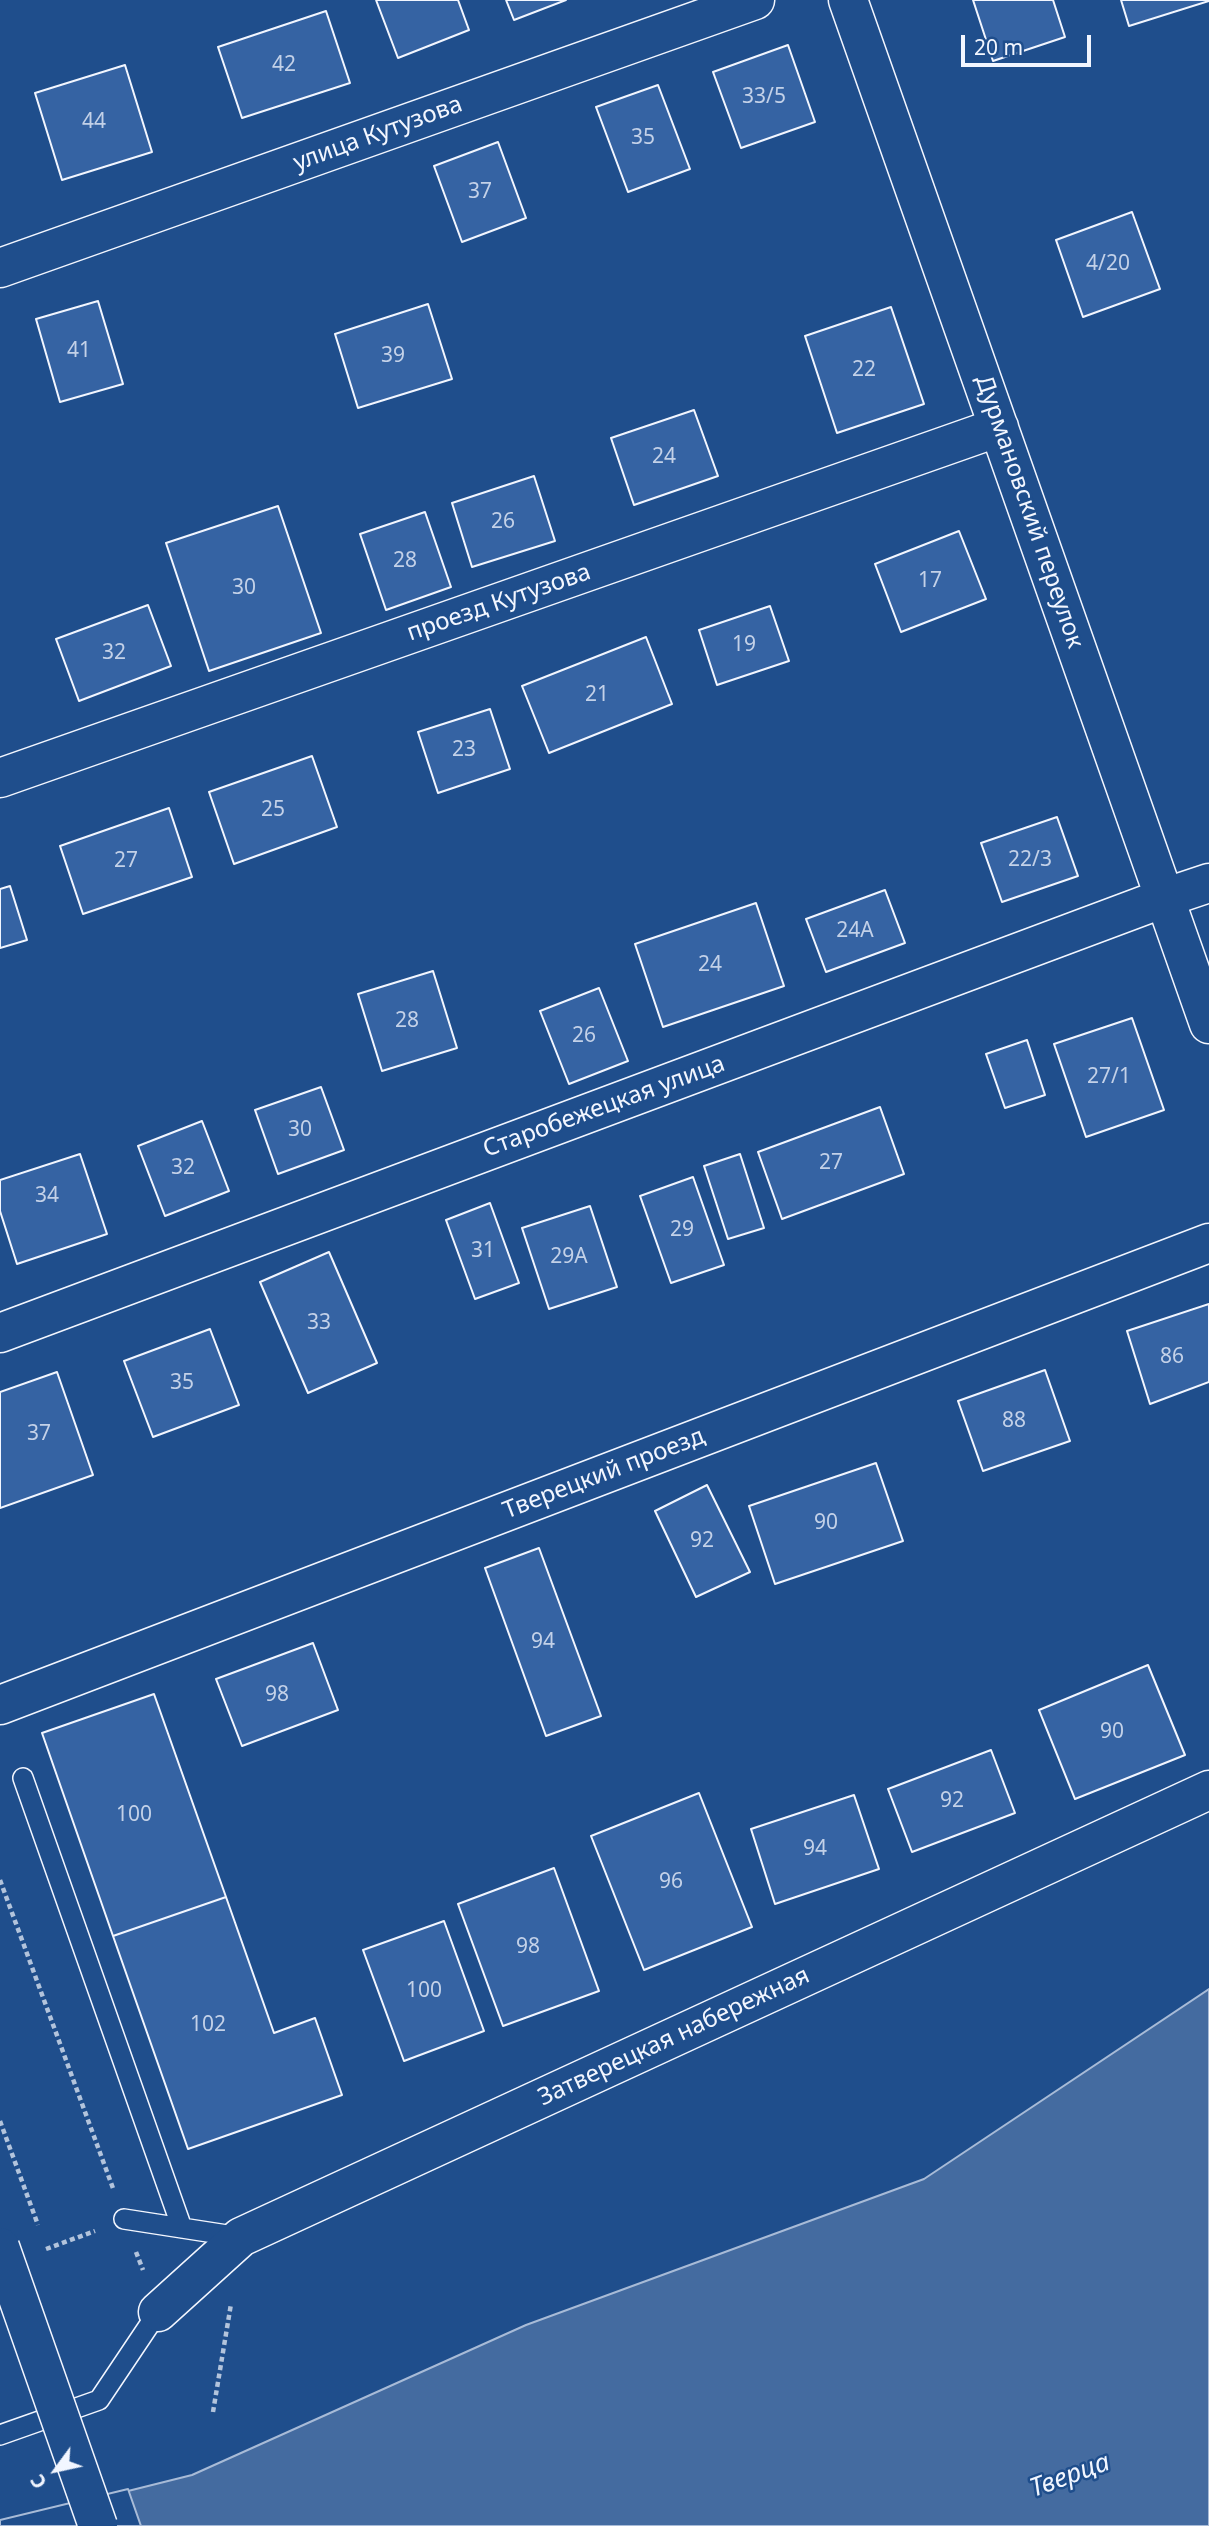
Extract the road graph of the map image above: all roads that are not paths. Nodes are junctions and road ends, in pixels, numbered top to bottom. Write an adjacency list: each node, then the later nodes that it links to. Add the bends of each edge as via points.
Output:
1 (755, 0): 3 (street, улица Кутузова)
2 (848, 0): 4 (street, Дурмановский переулок)
3 (0, 268)
4 (999, 427): 5 (street, проезд Кутузова); 7 (street, Дурмановский переулок)
5 (0, 778)
6 (1209, 883): 7 (street, Старобежецкая улица)
7 (1164, 898): 8 (street, Дурмановский переулок); 10 (street, Старобежецкая улица)
8 (1209, 1024)
9 (1209, 1243): 11 (street, Тверецкий проезд)
10 (0, 1333)
11 (0, 1705)
12 (23, 1778): 15 (lane)
13 (1209, 1790): 16 (street, Затверецкая набережная)
14 (124, 2219): 15 (lane)
15 (182, 2228): 16 (lane)
16 (241, 2237): 18 (street, Затверецкая набережная)
17 (0, 2247): 20 (street, bridge)
18 (158, 2312): 19 (lane, via 99,2400)
19 (0, 2435)
20 (97, 2526)

